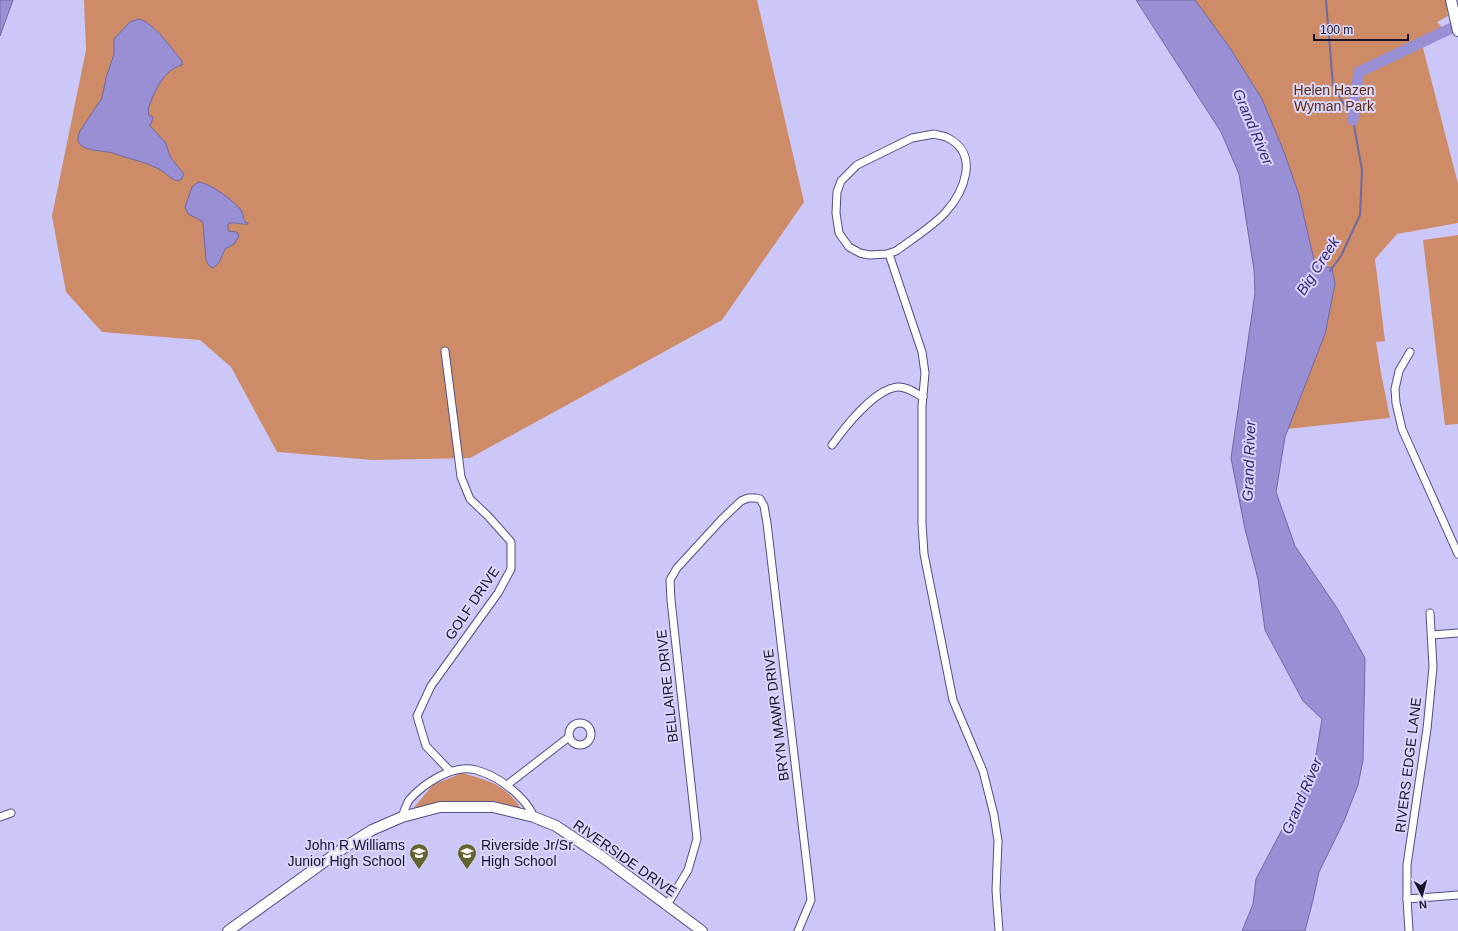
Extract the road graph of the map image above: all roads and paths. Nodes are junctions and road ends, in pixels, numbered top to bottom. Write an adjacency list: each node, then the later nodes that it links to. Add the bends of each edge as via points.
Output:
1 (1452, 1): 2 (main road)
2 (1458, 31)
3 (889, 254): 3 (street, via 860,253 849,247 838,233 836,203 841,181 857,165 912,138 934,134 946,137 957,145 965,156 965,178 958,194 944,213); 6 (street, via 922,352 925,373)
4 (445, 351): 14 (street, GOLF DRIVE, via 461,477 470,499 510,542 511,549 511,569 498,593 431,686 417,716 426,746)
5 (1410, 352): 9 (street, via 1399,371 1395,389 1402,429)
6 (923, 396): 7 (street, via 907,388 897,387 884,392 844,428); 26 (street, via 924,554 953,700 983,771 994,815 998,841 996,890)
7 (832, 445)
8 (756, 498): 22 (street, BELLAIRE DRIVE, via 741,501 722,519 677,568 670,580 697,838 688,870); 25 (street, BRYN MAWR DRIVE, via 760,499 764,506 767,523 811,900)
9 (1458, 554)
10 (1430, 613): 12 (street, RIVERS EDGE LANE)
11 (1458, 633): 12 (street)
12 (1432, 635): 21 (street, RIVERS EDGE LANE, via 1433,667 1426,737 1407,866)
13 (569, 737): 15 (street)
14 (450, 771): 15 (street, via 475,769); 18 (street, via 418,791 408,802)
15 (507, 785): 19 (street, via 529,806)
16 (12, 813): 17 (street)
17 (0, 817)
18 (402, 817): 19 (main road, RIVERSIDE DRIVE, via 440,807 493,807); 23 (main road, RIVERSIDE DRIVE, via 372,830 345,847)
19 (534, 817): 22 (main road, RIVERSIDE DRIVE, via 556,826 601,856)
20 (1458, 895): 21 (street)
21 (1406, 899): 27 (street, RIVERS EDGE LANE)
22 (667, 906): 24 (main road, RIVERSIDE DRIVE)
23 (228, 931)
24 (702, 931)
25 (798, 931)
26 (999, 931)
27 (1409, 931)

